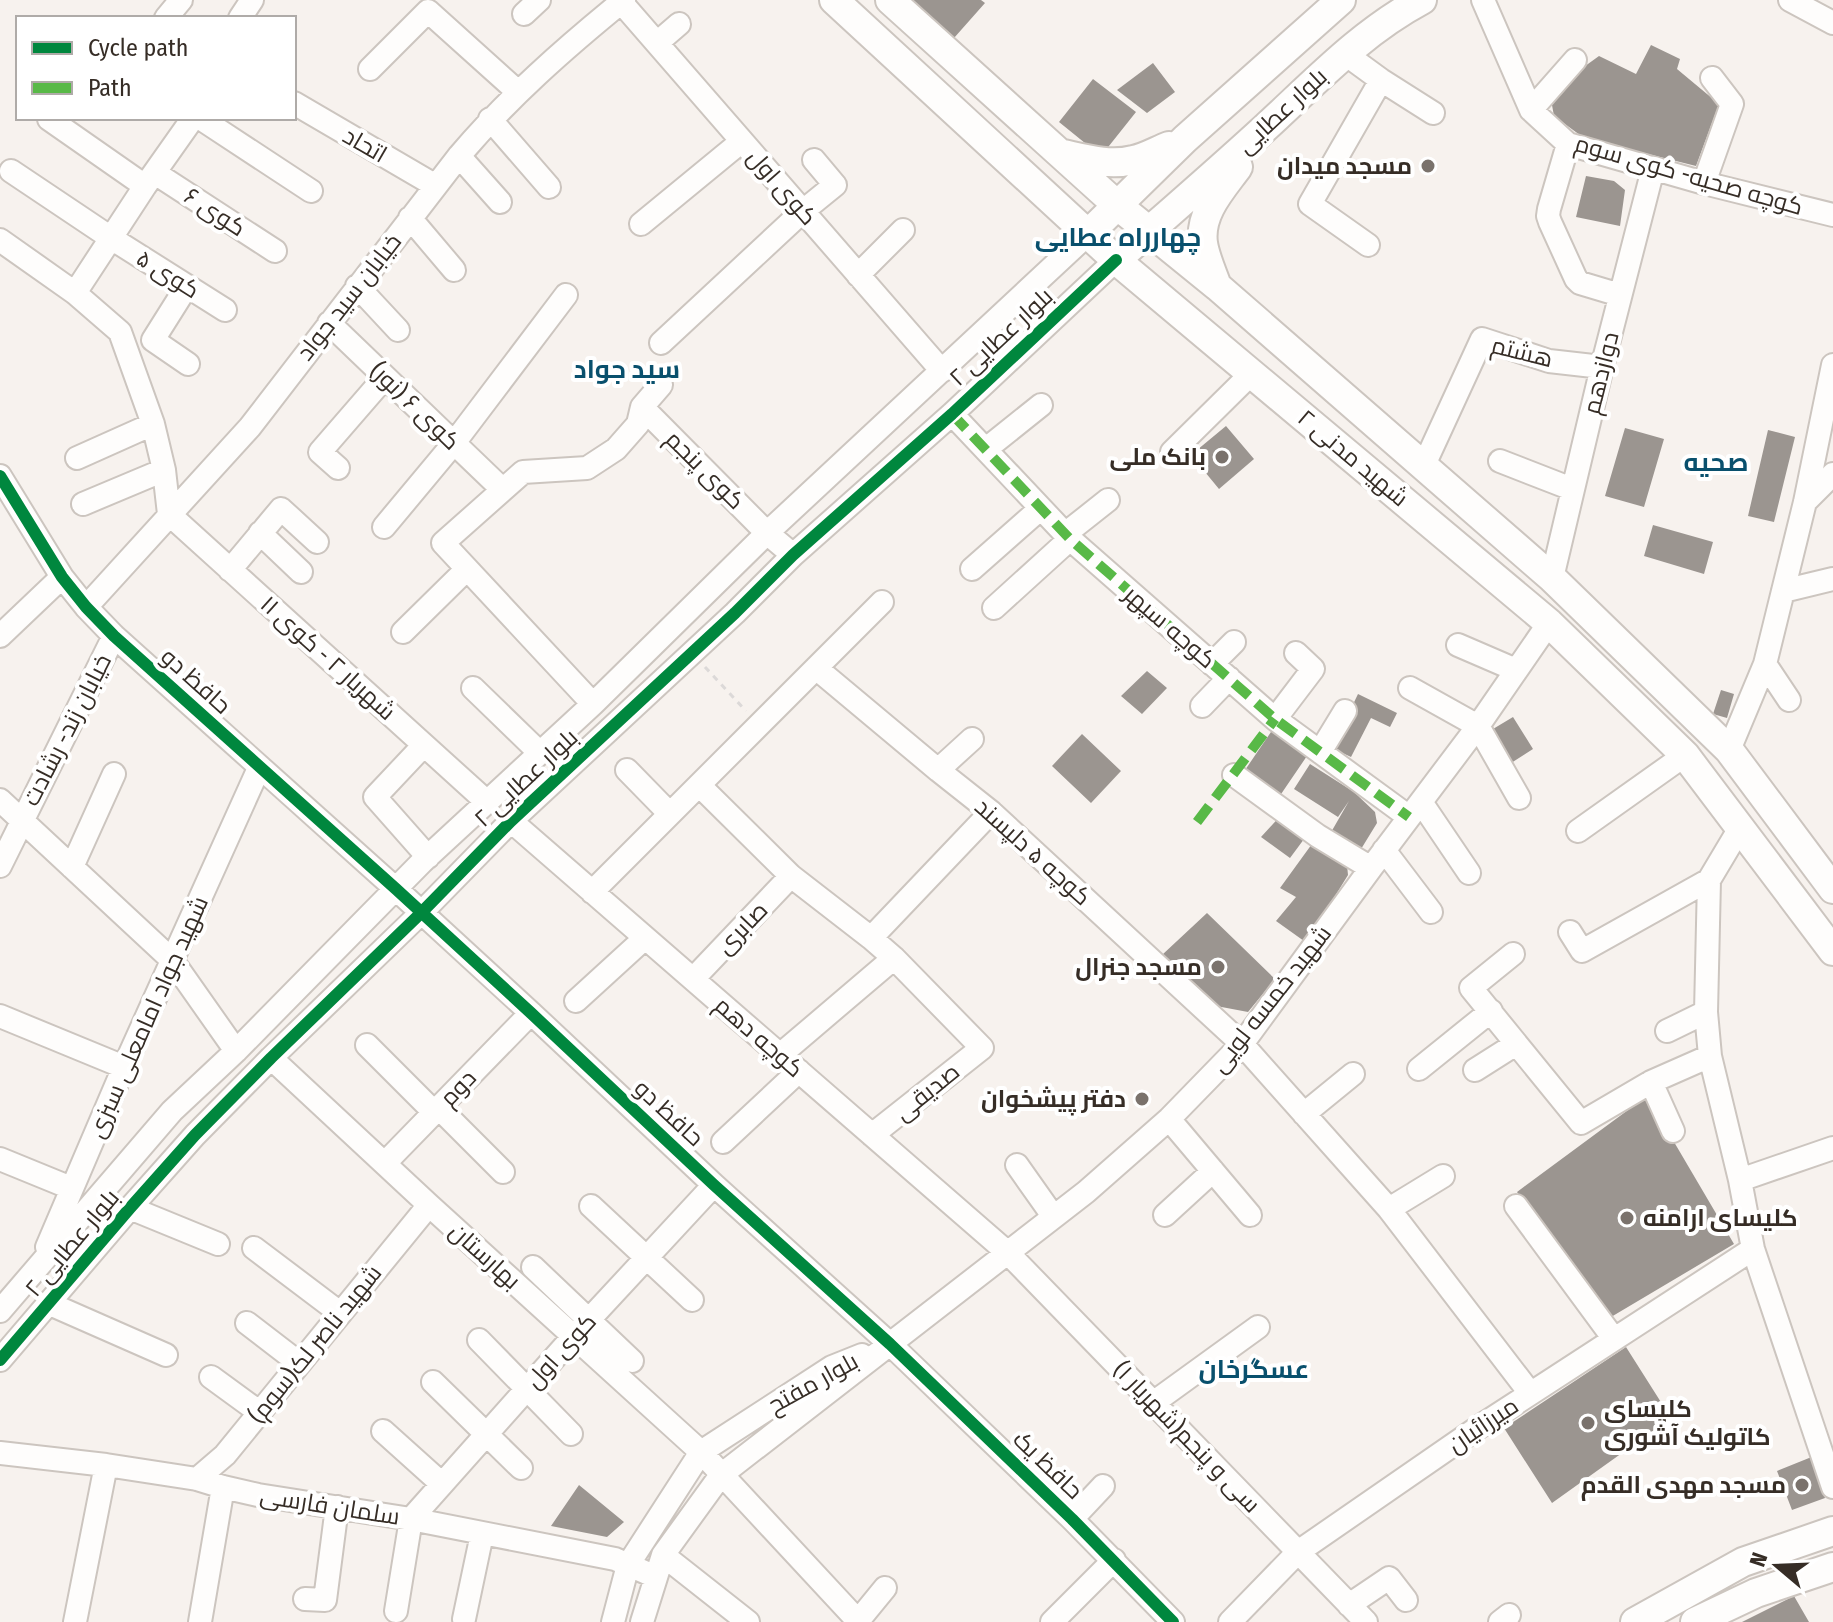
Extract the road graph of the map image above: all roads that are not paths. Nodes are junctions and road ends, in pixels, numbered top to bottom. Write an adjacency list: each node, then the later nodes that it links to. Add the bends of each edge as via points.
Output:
1 (181, 0): 9 (street)
2 (834, 0): 47 (main road, شهید مدنی ۲)
3 (890, 0): 29 (main road, شهید مدنی ۲)
4 (1341, 0): 26 (main road, بلوار عطایی)
5 (1422, 0): 13 (main road, بلوار عطایی)
6 (1483, 0): 20 (street, کوچه صحیه- کوی سوم)
7 (1790, 0): 10 (street)
8 (623, 1): 12 (street, کوی اول); 18 (street, خیابان سید جواد)
9 (168, 16)
10 (1833, 23)
11 (679, 24): 12 (street)
12 (657, 43): 27 (street, کوی اول)
13 (1344, 53): 17 (street); 25 (main road, بلوار عطایی)
14 (1575, 60): 20 (street)
15 (370, 69): 18 (street, via 428,11)
16 (1712, 78): 35 (street, via 1732,104)
17 (1381, 80): 21 (street); 49 (street, via 1310,204)
18 (518, 92): 22 (street, خیابان سید جواد)
19 (296, 104): 36 (street, اتحاد)
20 (1531, 110): 28 (street, کوچه صحیه- کوی سوم)
21 (1433, 113)
22 (490, 119): 30 (street, خیابان سید جواد); 37 (street)
23 (51, 120): 34 (street, کوی ۶)
24 (187, 121): 34 (street); 38 (street)
25 (1267, 127): 46 (main road, بلوار عطایی); 57 (main road, via 1207,213 1203,246)
26 (1185, 139): 29 (main road, via 1136,160 1095,161); 40 (main road, بلوار عطایی)
27 (742, 141): 41 (street, کوی اول); 44 (street)
28 (1568, 144): 32 (street, کوچه صحیه- کوی سوم); 60 (street, via 1548,216 1576,279)
29 (1061, 153): 40 (main road, شهید مدنی ۲)
30 (459, 156): 36 (street, خیابان سید جواد); 39 (street)
31 (814, 160): 41 (street, via 835,185)
32 (1653, 169): 35 (street, کوچه صحیه- کوی سوم); 60 (street, دوازدهم)
33 (11, 171): 48 (street, کوی ۵)
34 (150, 180): 48 (street); 51 (street, کوی ۶)
35 (1704, 183): 42 (street, کوچه صحیه- کوی سوم)
36 (436, 186): 43 (street, خیابان سید جواد)
37 (549, 187)
38 (311, 191)
39 (500, 202)
40 (1117, 205): 46 (main road, شهید مدنی ۲); 47 (main road, بلوار عطایی)
41 (803, 211): 54 (street, کوی اول); 64 (street)
42 (1833, 215)
43 (410, 218): 53 (street); 56 (street, خیابان سید جواد)
44 (641, 224)
45 (903, 230): 54 (street)
46 (1148, 232): 52 (main road, بلوار عطایی); 57 (main road, شهید مدنی ۲)
47 (1088, 234): 52 (main road, شهید مدنی ۲); 68 (street, بلوار عطایی ۲)
48 (111, 238): 55 (street, کوی ۵); 58 (street)
49 (1368, 245)
50 (2, 246): 58 (street)
51 (275, 251)
52 (1116, 260): 69 (main road, شهید مدنی ۲); 74 (street, بلوار عطایی ۲)
53 (454, 270)
54 (858, 275): 68 (street, کوی اول)
55 (187, 286): 61 (street, کوی ۵); 65 (street, via 153,340)
56 (357, 286): 62 (street, خیابان سید جواد); 63 (street)
57 (1217, 286): 81 (main road, شهید مدنی ۲)
58 (75, 293): 75 (street, via 120,332)
59 (566, 295): 76 (street)
60 (1620, 295): 67 (street, دوازدهم)
61 (225, 310)
62 (329, 323): 70 (street, کوی ۶ (نور)); 92 (street, خیابان سید جواد, via 250,427)
63 (398, 330)
64 (661, 343)
65 (188, 364)
66 (1833, 365): 89 (street)
67 (1602, 367): 81 (street, هشتم, via 1549,361 1482,339); 87 (street, دوازدهم)
68 (942, 371): 95 (street, بلوار عطایی ۲)
69 (1252, 373): 78 (street); 110 (main road, شهید مدنی ۲)
70 (385, 377): 76 (street, کوی ۶ (نور)); 82 (street, via 320,452)
71 (661, 385): 73 (street)
72 (1041, 405): 77 (street)
73 (642, 407): 86 (street, via 638,424 616,449 587,468 523,472); 95 (street, کوی پنجم)
74 (952, 414): 77 (street, کوچه سپهر); 98 (street, بلوار عطایی ۲)
75 (153, 424): 79 (street); 83 (street)
76 (454, 443): 86 (street, کوی ۶ (نور)); 93 (street)
77 (986, 449): 91 (street, کوچه سپهر)
78 (1172, 452)
79 (77, 458)
80 (1500, 461): 87 (street)
81 (1424, 465): 104 (main road, شهید مدنی ۲)
82 (338, 468)
83 (164, 470): 90 (street); 92 (street)
84 (1833, 474): 89 (street)
85 (0, 476): 103 (street, حافظ دو)
86 (502, 489): 99 (street, via 443,543)
87 (1572, 489): 104 (street, دوازدهم)
88 (1108, 500): 96 (street)
89 (1805, 502): 106 (street)
90 (83, 504)
91 (1040, 509): 96 (street, کوچه سپهر); 100 (street)
92 (169, 514): 101 (street, شهریار ۲ - کوی ۱۱); 108 (street, خیابان سید جواد)
93 (384, 527)
94 (260, 533): 97 (street, via 281,509); 101 (street); 102 (street)
95 (767, 533): 98 (street, کوی پنجم); 124 (street, بلوار عطایی ۲)
96 (1067, 536): 109 (street); 120 (street, کوچه سپهر)
97 (317, 542)
98 (793, 555): 150 (street, بلوار عطایی ۲)
99 (467, 569): 111 (street); 124 (street)
100 (972, 569)
101 (230, 570): 131 (street, شهریار ۲ - کوی ۱۱)
102 (301, 572)
103 (62, 577): 108 (street, حافظ دو); 112 (street)
104 (1552, 578): 129 (main road, شهید مدنی ۲)
105 (1833, 579): 106 (street)
106 (1783, 591): 117 (street)
107 (882, 602): 118 (street)
108 (86, 607): 113 (street, حافظ دو)
109 (994, 608)
110 (1549, 623): 119 (street, شهید خمسه لویی); 133 (main road, شهید مدنی ۲)
111 (403, 632)
112 (0, 636)
113 (114, 636): 136 (street, حافظ دو); 149 (street, خیابان زند- رشادت)
114 (1234, 642): 120 (street)
115 (1458, 645): 119 (street)
116 (1296, 653): 127 (street, via 1313,669)
117 (1765, 664): 123 (street); 135 (street)
118 (816, 668): 138 (street, کوچه ۵ دلپسند); 141 (street)
119 (1516, 670): 128 (street, شهید خمسه لویی)
120 (1220, 671): 125 (street); 127 (street, کوچه سپهر)
121 (473, 688): 134 (street)
122 (1410, 688): 128 (street)
123 (1789, 700)
124 (593, 704): 134 (street, بلوار عطایی ۲)
125 (1202, 706)
126 (1345, 711): 132 (street)
127 (1275, 719): 132 (street, کوچه سپهر)
128 (1478, 726): 143 (street); 146 (street, شهید خمسه لویی)
129 (1705, 726): 133 (main road, via 1705,756); 135 (main road, شهید مدنی ۲)
130 (972, 739): 138 (street)
131 (424, 745): 145 (street, شهریار ۲ - کوی ۱۱); 153 (street, via 375,797)
132 (1320, 752): 146 (street, کوچه سپهر)
133 (1682, 752): 142 (main road, شهید مدنی ۲); 152 (street)
134 (540, 753): 145 (street, بلوار عطایی ۲)
135 (1734, 756): 142 (main road, via 1716,766); 163 (main road, شهید مدنی ۲)
136 (259, 768): 162 (street, حافظ دو); 174 (street, شهید جواد امامعلی سبزی)
137 (627, 770): 148 (street)
138 (938, 770): 147 (street, کوچه ۵ دلپسند)
139 (114, 774): 156 (street)
140 (1234, 775): 157 (street)
141 (699, 785): 148 (street); 160 (street)
142 (1712, 791): 151 (main road, شهید مدنی ۲)
143 (1519, 798)
144 (0, 800): 149 (street)
145 (487, 802): 153 (street, بلوار عطایی ۲)
146 (1415, 809): 154 (street, شهید خمسه لویی); 158 (street, کوچه سپهر)
147 (991, 812): 169 (street); 182 (street, کوچه ۵ دلپسند)
148 (670, 814): 164 (street)
149 (22, 820): 155 (street, خیابان زند- رشادت); 156 (street)
150 (511, 821): 159 (street, بلوار عطایی ۲); 164 (street, کوچه دهم)
151 (1740, 828): 161 (street); 171 (main road, شهید مدنی ۲)
152 (1578, 831)
153 (435, 850): 159 (street, via 438,864); 162 (street, بلوار عطایی ۲)
154 (1384, 850): 157 (street, شهید خمسه لویی); 165 (street)
155 (0, 866)
156 (72, 867): 174 (street)
157 (1371, 868): 182 (street, شهید خمسه لویی)
158 (1469, 873)
159 (457, 875): 166 (street, بلوار عطایی ۲); 170 (street, via 439,913)
160 (791, 876): 169 (street); 175 (street, صابری)
161 (1709, 880): 167 (street, via 1582,951); 178 (street)
162 (396, 889): 166 (street, حافظ دو); 185 (street, بلوار عطایی ۲)
163 (1833, 889)
164 (592, 892): 168 (street, کوچه دهم)
165 (1431, 912)
166 (421, 913): 170 (street, حافظ دو); 188 (street, بلوار عطایی ۲)
167 (1570, 932)
168 (645, 938): 175 (street, کوچه دهم); 176 (street)
169 (871, 938): 173 (street)
170 (450, 940): 179 (street, حافظ دو)
171 (1833, 951)
172 (1513, 954): 177 (street, via 1471,988)
173 (894, 958): 186 (street); 201 (street, صدیقی, via 982,1048)
174 (172, 960): 185 (street); 189 (street, شهید جواد امامعلی سبزی)
175 (693, 979): 186 (street, کوچه دهم)
176 (576, 1001)
177 (1491, 1011): 183 (street); 190 (street)
178 (1706, 1012): 181 (street); 187 (street)
179 (531, 1013): 195 (street, دوم); 211 (street, حافظ دو)
180 (0, 1016): 189 (street)
181 (1667, 1031)
182 (1242, 1044): 197 (street, کوچه ۵ دلپسند); 198 (street, شهید خمسه لویی)
183 (1516, 1044): 191 (street); 194 (street, via 1581,1123)
184 (367, 1045): 195 (street)
185 (236, 1051): 196 (street, بلوار عطایی ۲)
186 (780, 1055): 192 (street, کوچه دهم)
187 (1710, 1056): 194 (street); 210 (street)
188 (271, 1058): 200 (street, بلوار عطایی ۲); 205 (street, بهارستان)
189 (124, 1067): 212 (street, شهید جواد امامعلی سبزی)
190 (1419, 1069)
191 (1475, 1070)
192 (799, 1071): 201 (street, کوچه دهم); 202 (street)
193 (1353, 1074): 197 (street)
194 (1651, 1082): 199 (street)
195 (437, 1110): 205 (street, دوم); 208 (street)
196 (172, 1111): 200 (street); 226 (street, بلوار عطایی ۲)
197 (1304, 1114): 217 (street, کوچه ۵ دلپسند)
198 (1169, 1119): 207 (street); 220 (street, شهید خمسه لویی)
199 (1673, 1131)
200 (195, 1135): 216 (street, بلوار عطایی ۲)
201 (872, 1135): 224 (street, کوچه دهم)
202 (723, 1142)
203 (1833, 1148): 210 (street)
204 (0, 1159): 212 (street)
205 (385, 1163): 213 (street, بهارستان)
206 (1017, 1165): 220 (street)
207 (1213, 1171): 218 (street); 219 (street)
208 (503, 1172)
209 (1443, 1176): 217 (street)
210 (1740, 1180): 223 (street)
211 (714, 1185): 225 (street, کوی اول); 239 (street, حافظ دو)
212 (71, 1188): 226 (street, شهید جواد امامعلی سبزی)
213 (429, 1205): 232 (street, شهید ناصر لک(سوم)); 236 (street, بهارستان)
214 (591, 1206): 225 (street)
215 (1516, 1206): 237 (street)
216 (130, 1208): 221 (street); 230 (street, بلوار عطایی ۲)
217 (1389, 1209): 247 (street, کوچه ۵ دلپسند)
218 (1165, 1215)
219 (1250, 1215)
220 (1053, 1216): 224 (street, شهید خمسه لویی)
221 (218, 1244)
222 (254, 1248): 232 (street)
223 (1753, 1249): 237 (street, میرزائیان); 262 (street)
224 (1008, 1253): 239 (street, شهید خمسه لویی); 248 (street, سی و پنجم(شهریار ۱))
225 (646, 1257): 229 (street); 233 (street, کوی اول)
226 (39, 1267): 228 (street, بلوار عطایی ۲)
227 (533, 1267): 233 (street)
228 (10, 1285): 231 (street, بلوار عطایی ۲)
229 (692, 1300)
230 (50, 1304): 240 (street); 241 (street, بلوار عطایی ۲)
231 (0, 1311)
232 (340, 1313): 243 (street, شهید ناصر لک(سوم))
233 (588, 1320): 236 (street, کوی اول); 242 (street)
234 (247, 1323): 243 (street)
235 (1258, 1327): 248 (street)
236 (573, 1337): 246 (street, کوی اول); 253 (street, بهارستان)
237 (1614, 1339): 247 (street, میرزائیان)
238 (479, 1340): 246 (street)
239 (890, 1344): 253 (street, بلوار مفتح, via 832,1367); 257 (street, بلوار مفتح); 265 (street, حافظ یک)
240 (166, 1355)
241 (0, 1360)
242 (632, 1361)
243 (299, 1363): 249 (street, شهید ناصر لک(سوم))
244 (211, 1377): 249 (street)
245 (433, 1382): 251 (street)
246 (526, 1389): 251 (street, کوی اول); 252 (street)
247 (1530, 1393): 268 (street, میرزائیان)
248 (1153, 1403): 268 (street, سی و پنجم(شهریار ۱))
249 (259, 1412): 258 (street, شهید ناصر لک(سوم), via 225,1455)
250 (383, 1431): 259 (street)
251 (486, 1434): 256 (street); 259 (street, کوی اول)
252 (571, 1434)
253 (701, 1452): 257 (street, بهارستان); 270 (street, بلوار مفتح)
254 (0, 1453): 255 (street, سلمان فارسی)
255 (106, 1465): 258 (street, سلمان فارسی); 279 (street)
256 (521, 1468)
257 (721, 1475): 271 (street, بلوار مفتح); 284 (street, بهارستان)
258 (197, 1479): 261 (street, سلمان فارسی)
259 (442, 1484): 264 (street, کوی اول)
260 (1103, 1486): 265 (street)
261 (223, 1487): 263 (street, سلمان فارسی); 280 (street)
262 (1833, 1487)
263 (337, 1507): 264 (street, سلمان فارسی); 274 (street, via 325,1600)
264 (411, 1519): 267 (street, سلمان فارسی); 277 (street)
265 (1072, 1519): 269 (street, حافظ یک)
266 (1833, 1531): 289 (main road, via 1743,1562)
267 (482, 1534): 270 (street, سلمان فارسی); 278 (street)
268 (1298, 1552): 276 (street, سی و پنجم(شهریار ۱)); 287 (street, میرزائیان)
269 (1114, 1560): 285 (street); 286 (street, حافظ یک)
270 (628, 1565): 271 (street, سلمان فارسی); 281 (street, بلوار مفتح)
271 (659, 1566): 282 (street, بلوار مفتح); 283 (street, سلمان فارسی)
272 (1833, 1567): 290 (main road, via 1756,1593)
273 (885, 1588): 284 (street)
274 (305, 1599)
275 (1406, 1600): 276 (street, via 1389,1578)
276 (1349, 1605): 288 (street, سی و پنجم(شهریار ۱))
277 (396, 1611)
278 (464, 1619)
279 (75, 1622)
280 (200, 1622)
281 (613, 1622)
282 (642, 1622)
283 (748, 1622)
284 (858, 1622)
285 (1052, 1622)
286 (1173, 1622)
287 (1230, 1622)
288 (1366, 1622)
289 (1635, 1622)
290 (1695, 1622)

